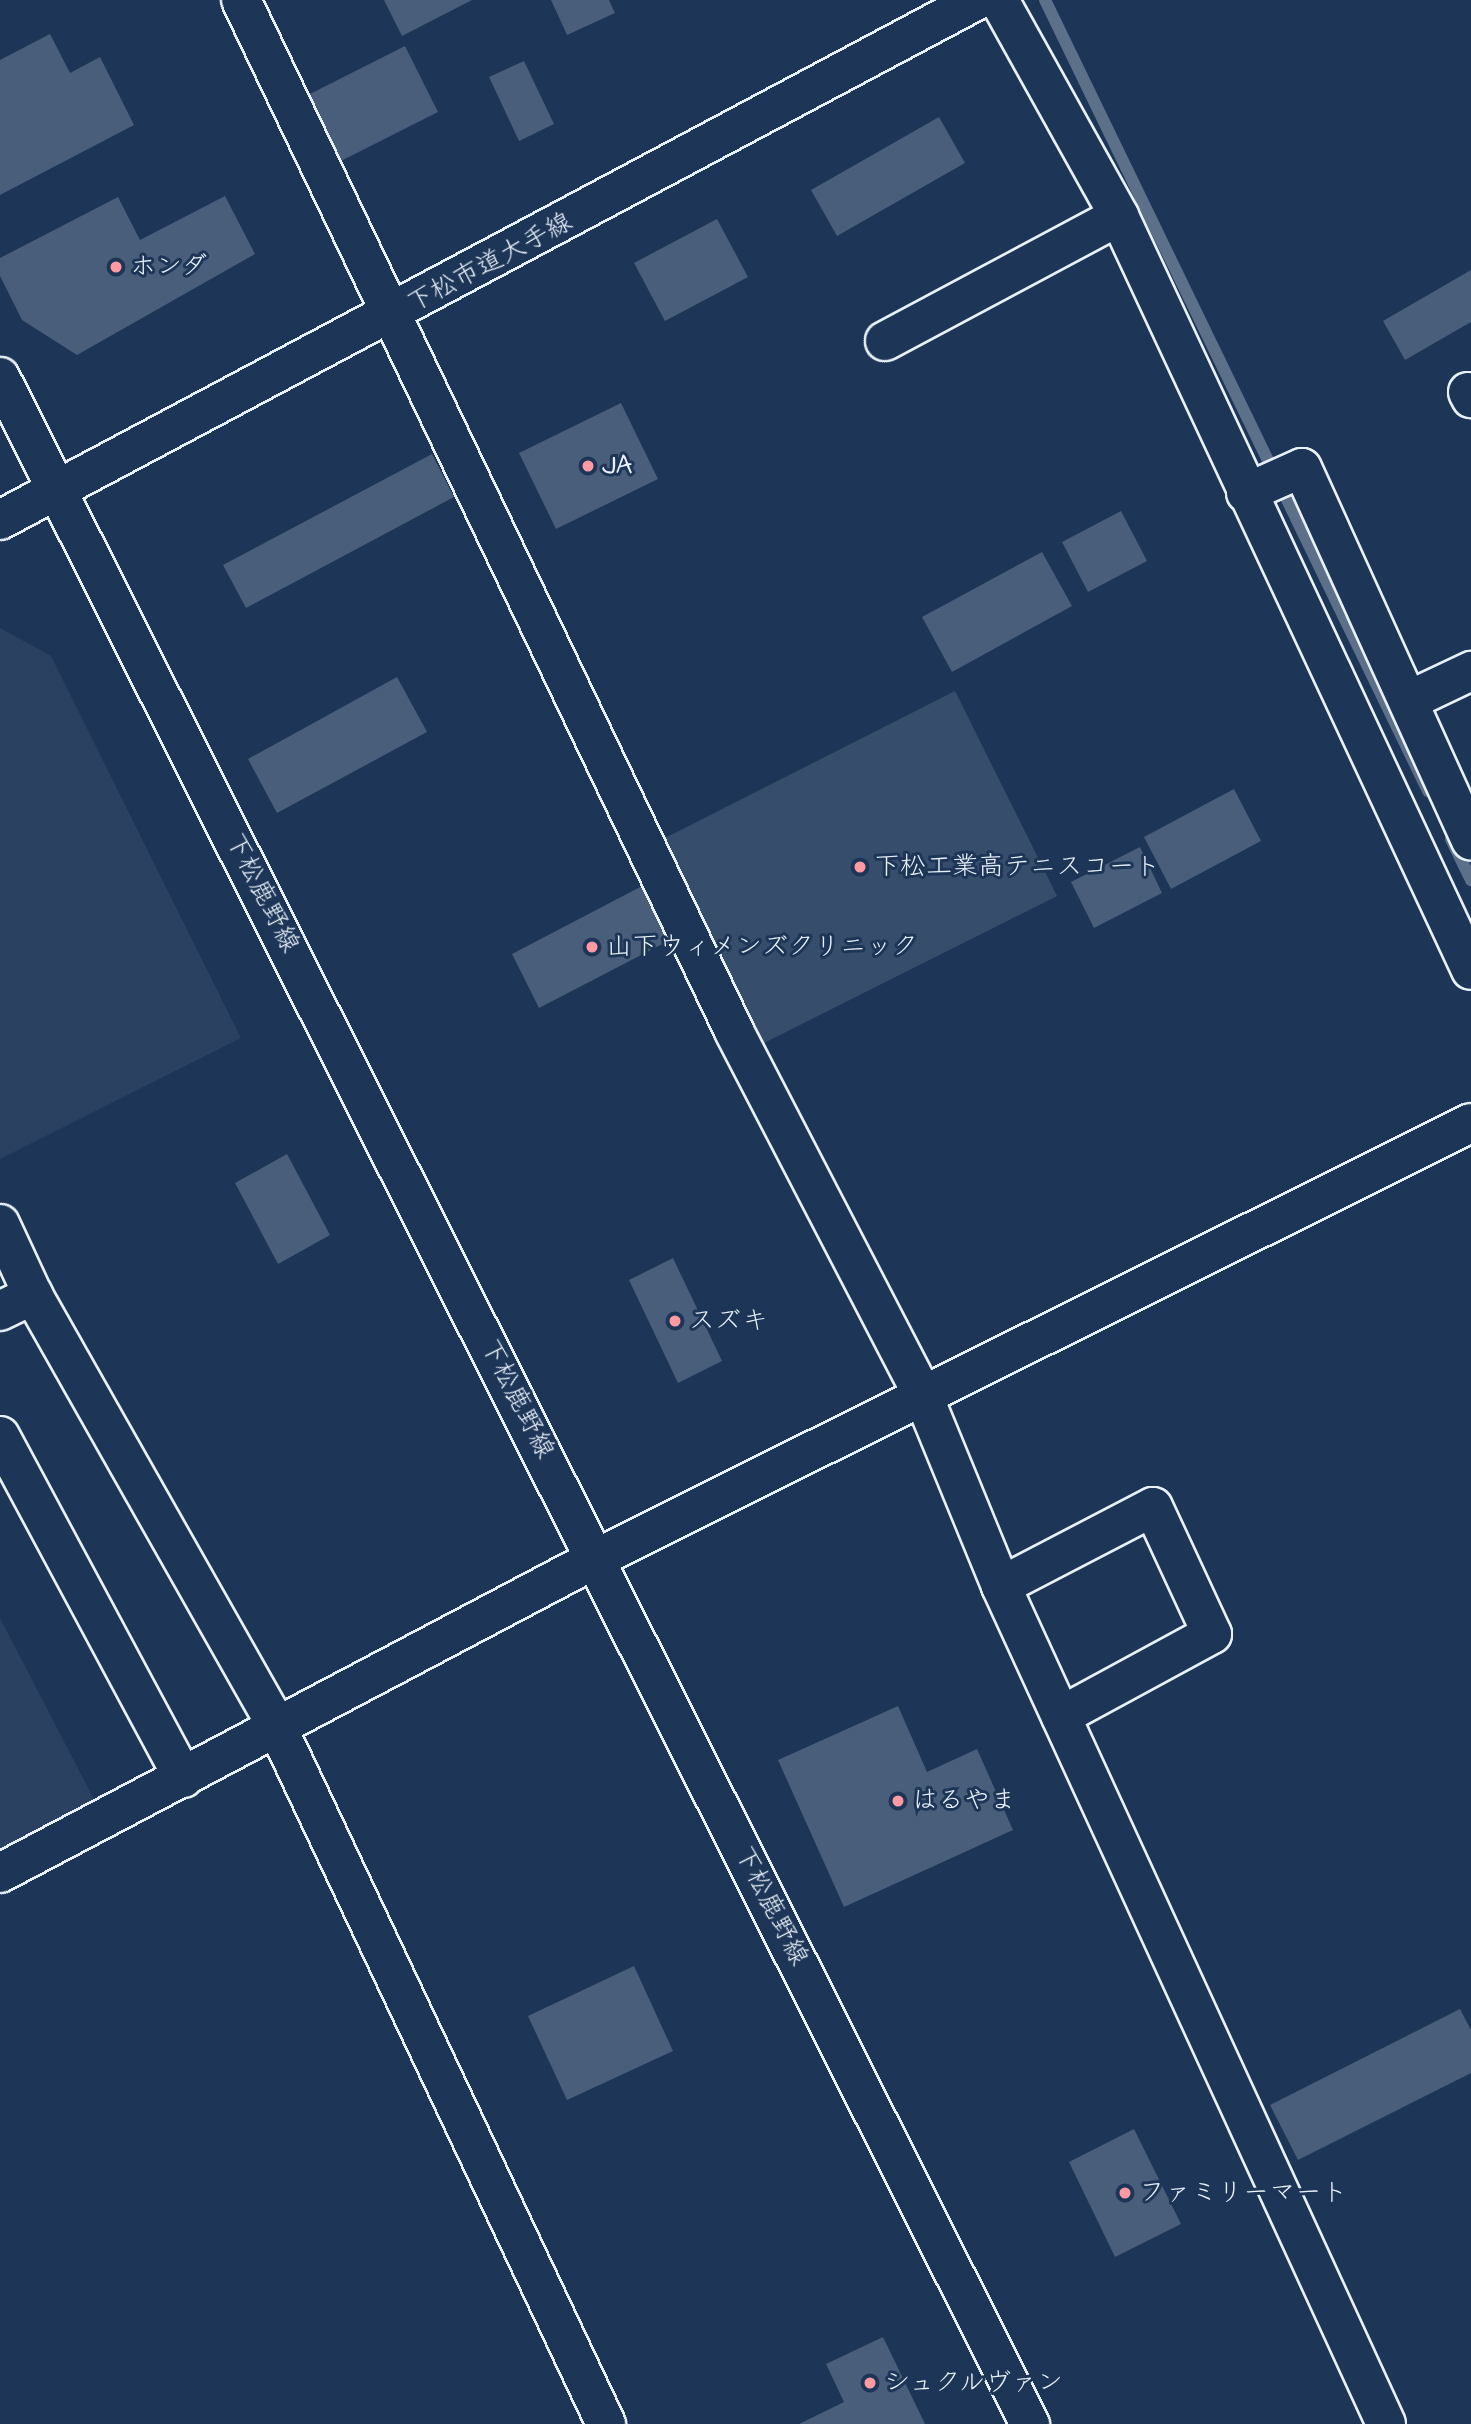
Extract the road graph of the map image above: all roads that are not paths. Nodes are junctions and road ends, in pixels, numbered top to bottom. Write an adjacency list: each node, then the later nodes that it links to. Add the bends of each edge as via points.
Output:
1 (241, 0): 5 (street)
2 (977, 0): 5 (street, 下松市道大手線)
3 (999, 0): 4 (street)
4 (1119, 216): 6 (street); 9 (street)
5 (395, 314): 8 (street, 下松市道大手線); 18 (street, via 734,1031)
6 (884, 341)
7 (0, 377): 8 (street, 下松鹿野線)
8 (57, 489): 10 (street, 下松市道大手線); 20 (street, 下松鹿野線)
9 (1246, 493): 12 (street, via 1302,468); 14 (street)
10 (0, 520)
11 (1471, 671): 12 (street)
12 (1410, 700): 13 (street)
13 (1471, 840)
14 (1471, 970)
15 (1471, 1123): 18 (street)
16 (0, 1224): 17 (street)
17 (17, 1303): 23 (street)
18 (924, 1398): 20 (street); 21 (street)
19 (0, 1436): 24 (street)
20 (597, 1558): 23 (street); 27 (street, 下松鹿野線)
21 (1001, 1586): 22 (street); 22 (street, via 1153,1507 1212,1634)
22 (1060, 1716): 28 (street)
23 (277, 1727): 24 (street); 26 (street)
24 (183, 1778): 25 (street)
25 (0, 1873)
26 (606, 2424)
27 (1030, 2424)
28 (1386, 2424)

